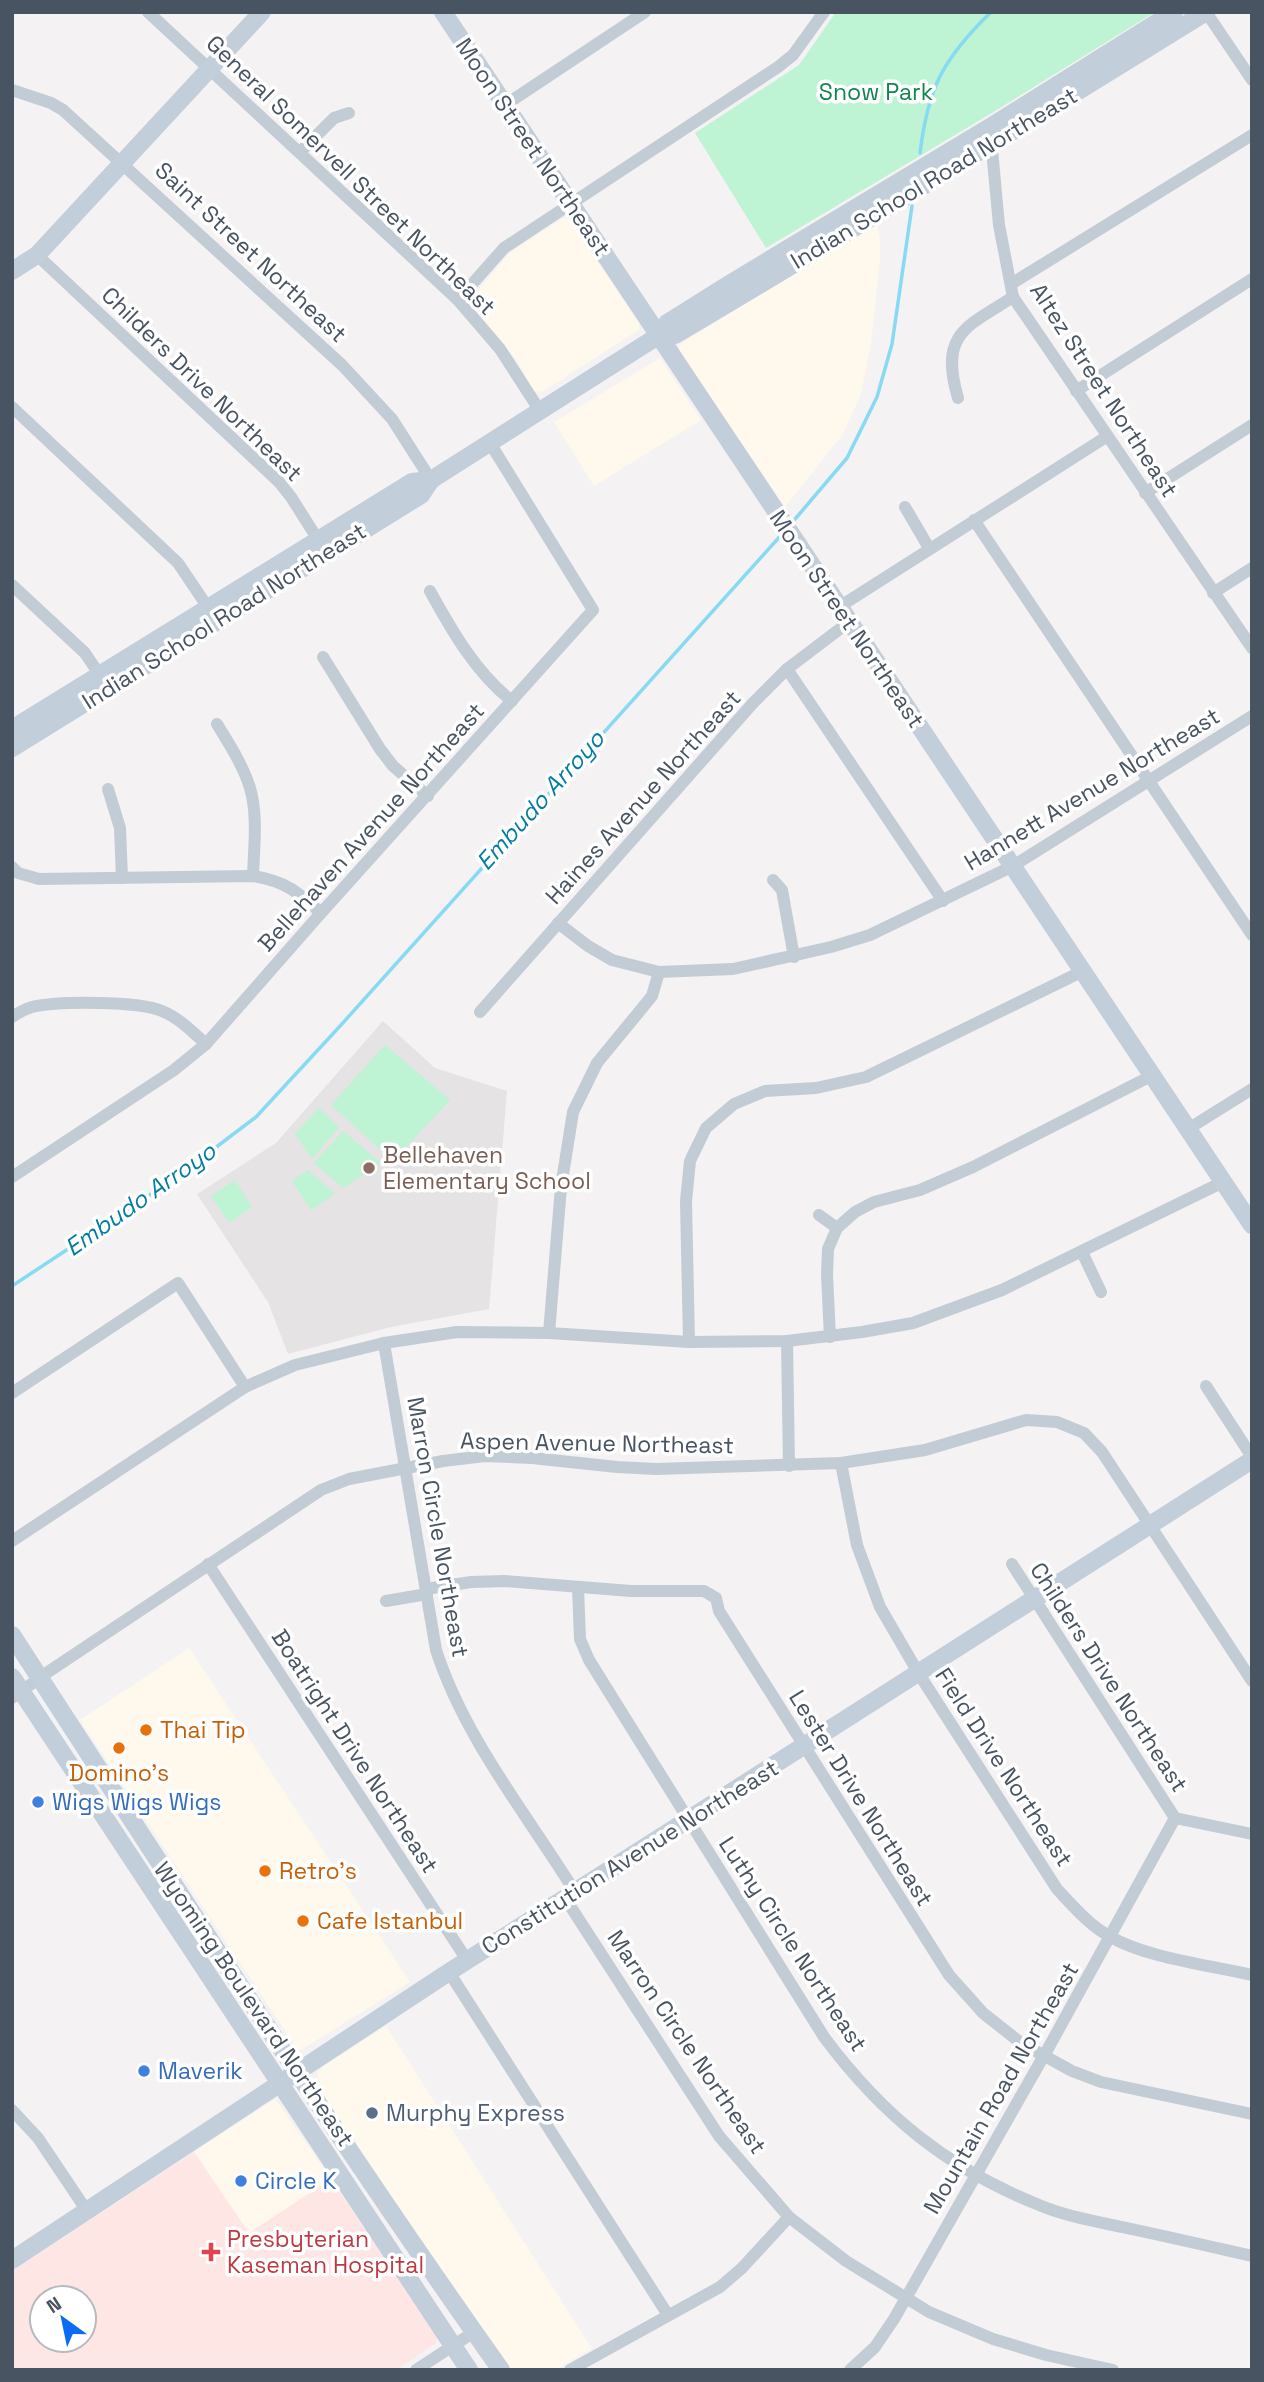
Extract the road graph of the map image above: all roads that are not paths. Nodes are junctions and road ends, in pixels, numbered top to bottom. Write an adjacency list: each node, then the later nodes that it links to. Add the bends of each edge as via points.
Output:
1 (148, 12): 8 (street, General Somervell Street Northeast)
2 (262, 12): 8 (street)
3 (443, 12): 11 (street, Moon Street Northeast)
4 (645, 12): 11 (street)
5 (824, 12): 17 (street, via 793,55 778,67)
6 (1174, 12): 14 (street, Indian School Road Northeast)
7 (1206, 12): 9 (street); 14 (street, Indian School Road Northeast)
8 (210, 68): 15 (street, General Somervell Street Northeast); 16 (street)
9 (1252, 80)
10 (12, 90): 16 (street, Saint Street Northeast, via 63,110)
11 (505, 105): 17 (street, Moon Street Northeast)
12 (349, 113): 15 (street, via 334,118)
13 (1252, 135): 21 (street)
14 (990, 136): 21 (street, Altez Street Northeast, via 999,225); 23 (street, Indian School Road Northeast, via 726,286 667,323)
15 (300, 152): 22 (street, General Somervell Street Northeast)
16 (122, 163): 18 (street); 31 (street, Saint Street Northeast, via 368,391)
17 (572, 203): 22 (street, via 504,248); 23 (street, Moon Street Northeast)
18 (37, 255): 19 (street); 35 (street, Childers Drive Northeast, via 279,482)
19 (12, 271)
20 (1252, 279): 24 (street)
21 (1012, 290): 24 (street, Altez Street Northeast); 25 (street, via 964,328 954,342 951,374)
22 (458, 300): 27 (street, General Somervell Street Northeast, via 500,349)
23 (658, 336): 27 (street, Indian School Road Northeast); 42 (street, Moon Street Northeast)
24 (1076, 391): 29 (street, Altez Street Northeast)
25 (958, 398)
26 (12, 407): 41 (street, via 177,563)
27 (540, 411): 30 (street, Indian School Road Northeast)
28 (1252, 425): 32 (street)
29 (1107, 437): 32 (street, Altez Street Northeast); 34 (street, Haines Avenue Northeast)
30 (490, 443): 31 (street, Indian School Road Northeast); 47 (street, Bellehaven Avenue Northeast, via 593,610)
31 (431, 480): 35 (street, Indian School Road Northeast, via 421,495)
32 (1145, 493): 40 (street, Altez Street Northeast)
33 (905, 507): 36 (street)
34 (974, 520): 36 (street, Haines Avenue Northeast); 52 (street)
35 (322, 547): 41 (street, Indian School Road Northeast)
36 (929, 548): 42 (street, Haines Avenue Northeast)
37 (1252, 568): 40 (street)
38 (12, 585): 46 (street, via 85,653)
39 (430, 591): 47 (street, via 478,667 493,687)
40 (1213, 593): 43 (street, Altez Street Northeast)
41 (212, 614): 46 (street, Indian School Road Northeast)
42 (844, 614): 45 (street, Haines Avenue Northeast); 55 (street, Moon Street Northeast)
43 (1252, 648)
44 (323, 657): 54 (street, via 380,749)
45 (787, 669): 60 (street); 62 (street, Haines Avenue Northeast)
46 (104, 681): 50 (street, Indian School Road Northeast); 51 (street, Indian School Road Northeast)
47 (512, 701): 54 (street, Bellehaven Avenue Northeast)
48 (1251, 719): 52 (street, Hannett Avenue Northeast)
49 (217, 724): 57 (street, via 250,789)
50 (12, 729)
51 (12, 748)
52 (1147, 780): 55 (street, Hannett Avenue Northeast); 63 (street)
53 (108, 789): 58 (street, via 120,828)
54 (428, 796): 61 (street, Bellehaven Avenue Northeast)
55 (1013, 866): 60 (street, Hannett Avenue Northeast); 65 (street, Moon Street Northeast)
56 (12, 867): 58 (street, via 39,879)
57 (254, 876): 58 (street); 61 (street, via 292,888)
58 (122, 878)
59 (773, 880): 64 (street, via 782,890)
60 (943, 901): 64 (street, Hannett Avenue Northeast, via 870,934)
61 (320, 913): 69 (street, Bellehaven Avenue Northeast)
62 (558, 923): 66 (street, Hannett Avenue Northeast, via 612,960); 67 (street, Haines Avenue Northeast)
63 (1252, 935)
64 (794, 957): 66 (street, Hannett Avenue Northeast, via 733,969)
65 (1083, 971): 70 (street, Moon Street Northeast); 83 (street, via 866,1077 816,1088 765,1091 734,1104 706,1128 690,1161 686,1201)
66 (659, 972): 80 (street, via 652,996 597,1063 573,1112 561,1186)
67 (480, 1012)
68 (12, 1017): 69 (street, via 30,1007 50,1005 143,1006 177,1019)
69 (206, 1044): 73 (street, Bellehaven Avenue Northeast)
70 (1153, 1075): 72 (street, Moon Street Northeast); 77 (street, via 973,1167 920,1190 874,1202)
71 (1252, 1089): 72 (street)
72 (1188, 1129): 74 (street, Moon Street Northeast)
73 (12, 1177)
74 (1223, 1182): 76 (street, Moon Street Northeast); 78 (street)
75 (819, 1215): 77 (street)
76 (1252, 1225)
77 (837, 1228): 81 (street, via 828,1249)
78 (1082, 1252): 79 (street); 81 (street, via 989,1296 913,1323)
79 (1101, 1292)
80 (549, 1333): 83 (street); 84 (street, via 457,1332)
81 (830, 1336): 82 (street)
82 (787, 1341): 83 (street); 90 (street)
83 (689, 1342)
84 (384, 1343): 86 (street, via 295,1365); 91 (street, Marron Circle Northeast)
85 (1206, 1386): 88 (street)
86 (245, 1387): 87 (street, via 178,1283); 93 (street)
87 (12, 1393)
88 (1252, 1458): 92 (street, Constitution Avenue Northeast)
89 (841, 1463): 90 (street, Aspen Avenue Northeast); 92 (street, Aspen Avenue Northeast, via 925,1450 1026,1420 1057,1422 1084,1433 1102,1452); 101 (street, Field Drive Northeast, via 857,1545 880,1607)
90 (789, 1466): 91 (street, Aspen Avenue Northeast, via 617,1468 485,1456)
91 (406, 1467): 94 (street, Aspen Avenue Northeast, via 321,1490); 97 (street, Marron Circle Northeast)
92 (1150, 1526): 98 (street, Constitution Avenue Northeast); 103 (street)
93 (12, 1541)
94 (208, 1564): 102 (street, Aspen Avenue Northeast); 111 (street, Boatright Drive Northeast)
95 (1012, 1564): 98 (street, Childers Drive Northeast)
96 (578, 1588): 97 (street, Lester Drive Northeast, via 505,1581 471,1582); 105 (street, Lester Drive Northeast, via 704,1591 716,1598 719,1611); 107 (street, Luthy Circle Northeast, via 580,1639 589,1660)
97 (426, 1592): 99 (street, Lester Drive Northeast); 109 (street, Marron Circle Northeast, via 447,1682 467,1724)
98 (1034, 1600): 101 (street, Constitution Avenue Northeast); 106 (street, Childers Drive Northeast)
99 (386, 1601)
100 (12, 1635): 102 (street, Wyoming Boulevard Northeast)
101 (919, 1674): 105 (street, Constitution Avenue Northeast); 110 (street, Field Drive Northeast, via 1057,1889)
102 (39, 1677): 104 (street, Aspen Avenue Northeast); 115 (street, Wyoming Boulevard Northeast)
103 (1252, 1681)
104 (15, 1688): 116 (street, Wyoming Boulevard Northeast)
105 (803, 1747): 107 (street, Constitution Avenue Northeast); 114 (street, Lester Drive Northeast, via 949,1975 984,2013)
106 (1175, 1818): 108 (street, Childers Drive Northeast); 110 (street, Mountain Road Northeast)
107 (687, 1820): 109 (street, Constitution Avenue Northeast); 119 (street, Luthy Circle Northeast, via 843,2062 897,2119)
108 (1252, 1833)
109 (570, 1895): 111 (street, Constitution Avenue Northeast); 121 (street, Marron Circle Northeast, via 719,2136)
110 (1111, 1937): 113 (street, Field Drive Northeast, via 1147,1951); 114 (street, Mountain Road Northeast)
111 (467, 1960): 112 (street, Constitution Avenue Northeast)
112 (449, 1972): 115 (street, Constitution Avenue Northeast); 125 (street)
113 (1252, 1975)
114 (1044, 2057): 118 (street, Lester Drive Northeast, via 1101,2082); 119 (street, Mountain Road Northeast)
115 (297, 2071): 116 (street, Constitution Avenue Northeast); 126 (street, Wyoming Boulevard Northeast)
116 (278, 2084): 120 (street, Constitution Avenue Northeast); 127 (street, Wyoming Boulevard Northeast)
117 (12, 2110): 120 (street, via 38,2138)
118 (1252, 2114)
119 (976, 2175): 122 (street, Luthy Circle Northeast, via 1071,2215); 124 (street, Mountain Road Northeast)
120 (87, 2211): 123 (street, Constitution Avenue Northeast)
121 (789, 2217): 124 (street, Marron Circle Northeast); 125 (street, via 720,2287)
122 (1252, 2256)
123 (12, 2260)
124 (905, 2299): 132 (street, Mountain Road Northeast, via 875,2347); 133 (street, Marron Circle Northeast, via 993,2339)
125 (668, 2315): 131 (street)
126 (474, 2332): 127 (street); 130 (street, Wyoming Boulevard Northeast)
127 (452, 2346): 128 (street); 129 (street, Wyoming Boulevard Northeast)
128 (415, 2370)
129 (469, 2370)
130 (501, 2370)
131 (570, 2370)
132 (850, 2370)
133 (1114, 2370)

